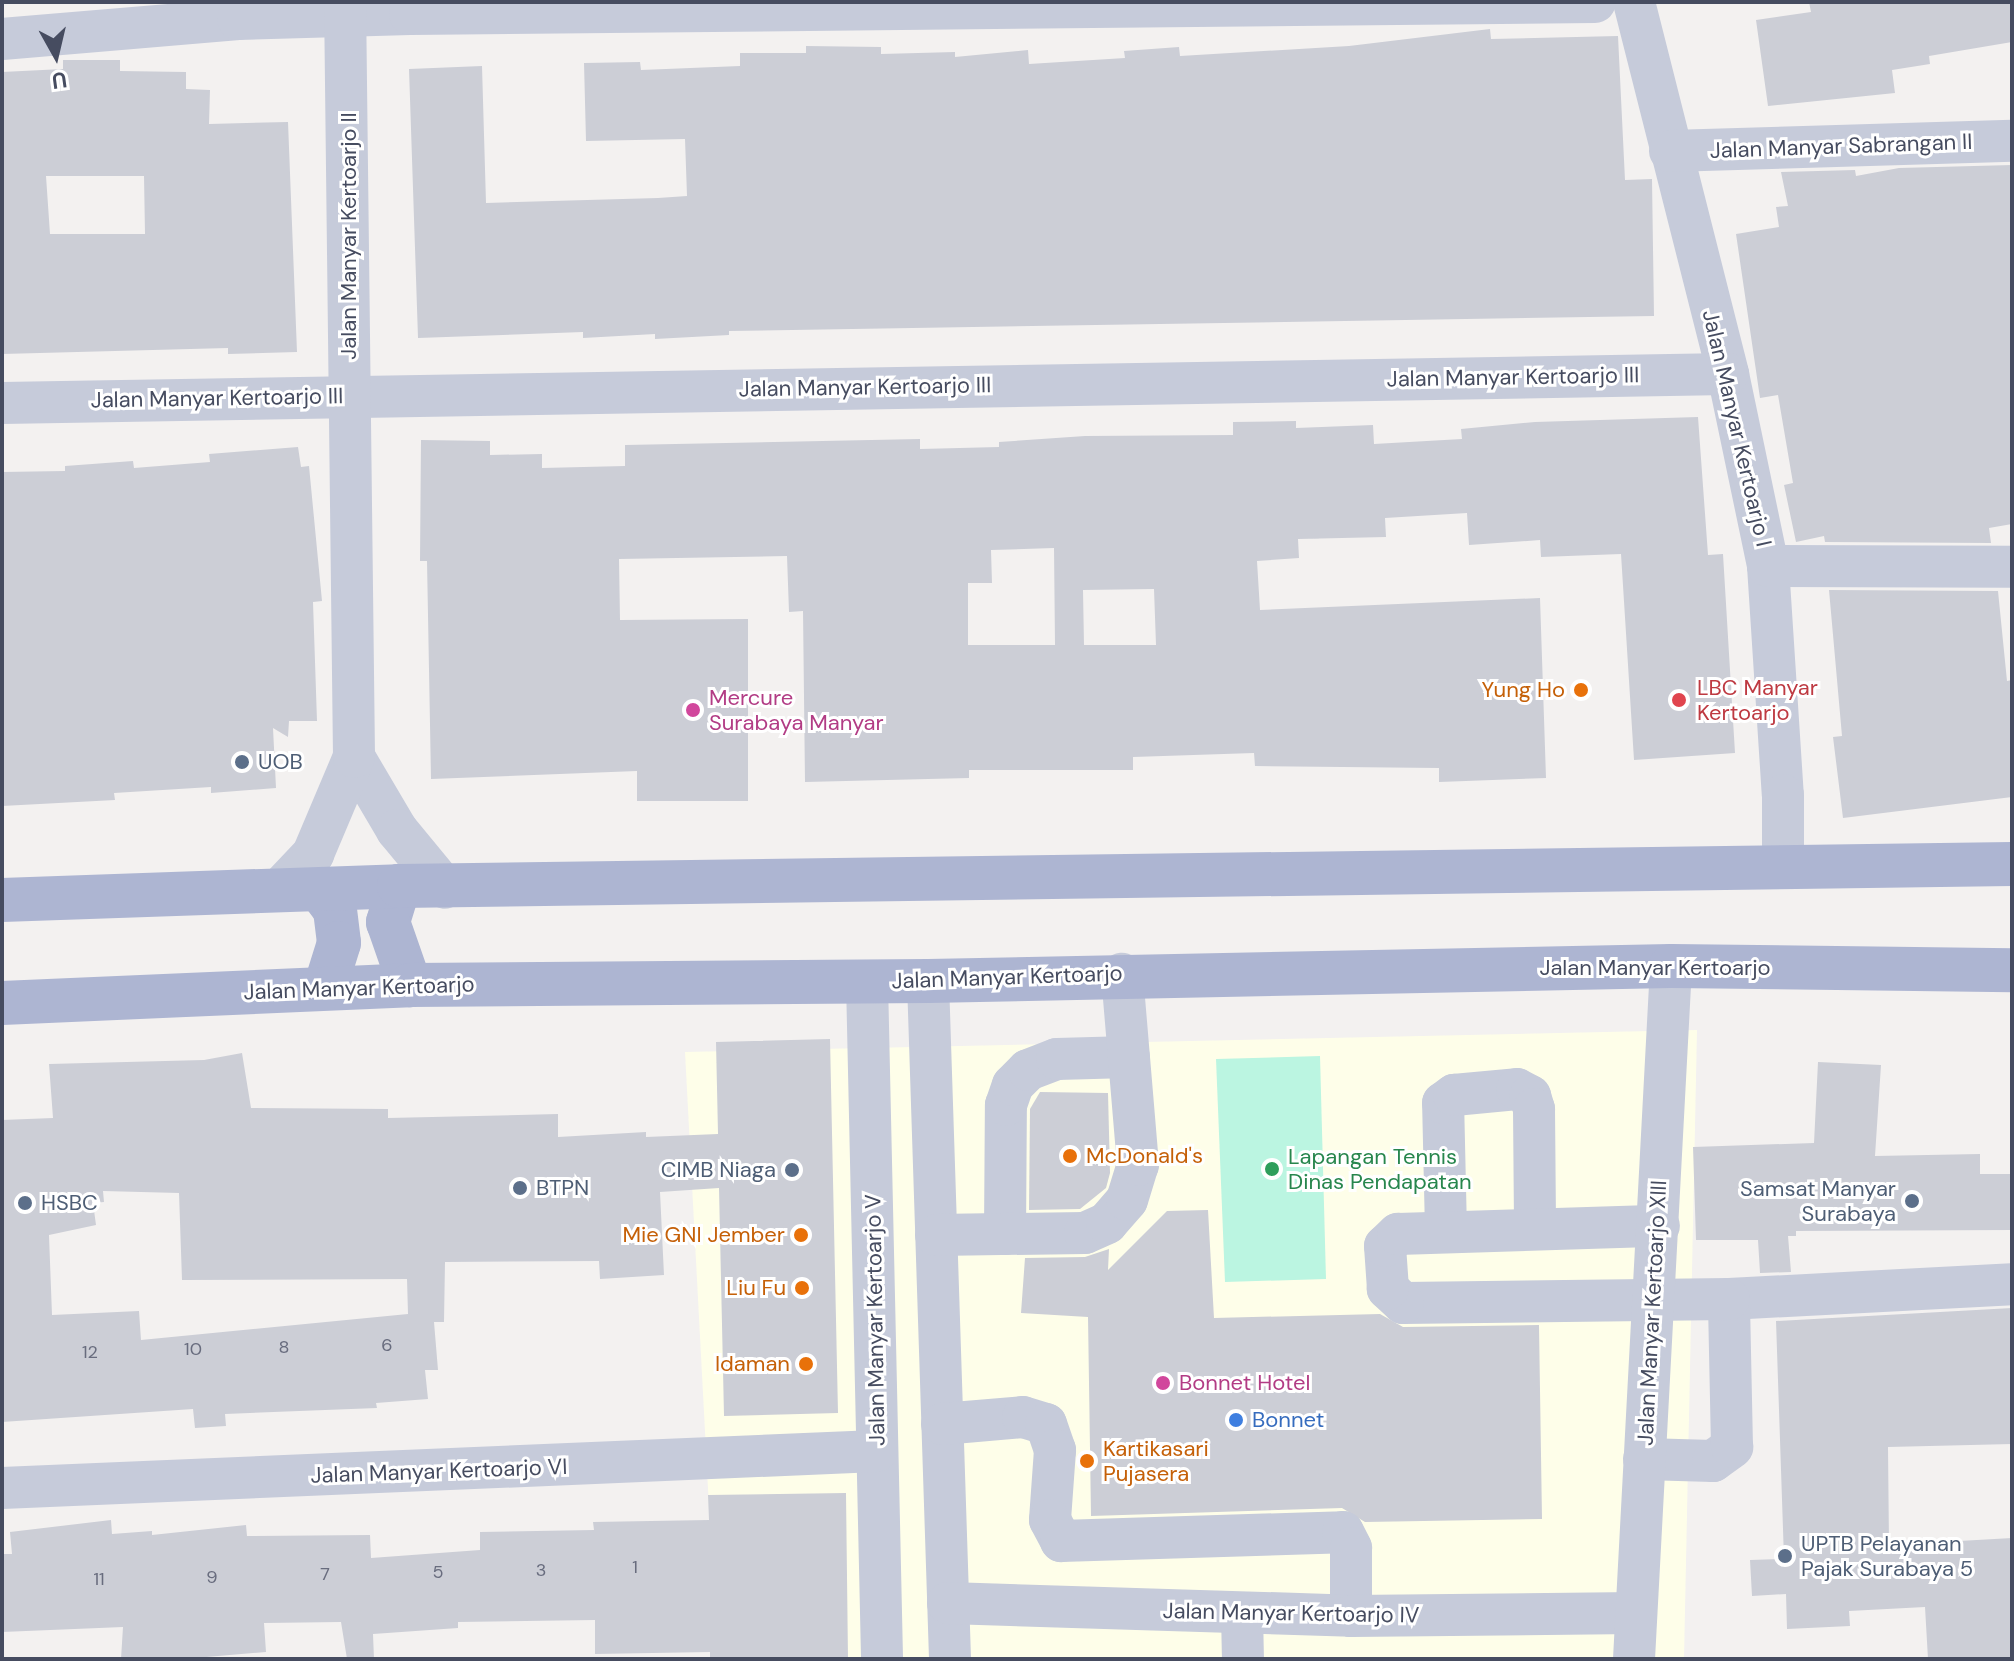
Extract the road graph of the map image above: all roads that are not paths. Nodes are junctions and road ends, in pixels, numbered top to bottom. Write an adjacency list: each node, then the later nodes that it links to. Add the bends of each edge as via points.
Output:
1 (1595, 2): 3 (street)
2 (1634, 2): 6 (street, Jalan Manyar Kertoarjo I)
3 (346, 9): 4 (street); 8 (street, Jalan Manyar Kertoarjo II)
4 (2, 39)
5 (2012, 141): 6 (street, Jalan Manyar Sabrangan II)
6 (1670, 151): 7 (street, Jalan Manyar Kertoarjo I)
7 (1728, 374): 8 (street, Jalan Manyar Kertoarjo III); 10 (street, Jalan Manyar Kertoarjo I)
8 (351, 395): 9 (street, Jalan Manyar Kertoarjo III); 12 (street, Jalan Manyar Kertoarjo II)
9 (2, 403)
10 (1768, 566): 11 (street); 13 (street, Jalan Manyar Kertoarjo I)
11 (2012, 567)
12 (354, 757): 16 (street, via 397,830); 17 (street, Jalan Manyar Kertoarjo II)
13 (1783, 863): 14 (main road); 16 (main road)
14 (2012, 864)
15 (399, 886): 16 (main road); 17 (main road); 24 (main road, via 388,922)
16 (445, 888)
17 (300, 890): 18 (main road); 25 (main road, via 335,910 339,943)
18 (2, 900)
19 (1671, 966): 20 (main road, Jalan Manyar Kertoarjo); 21 (main road, Jalan Manyar Kertoarjo); 30 (street, Jalan Manyar Kertoarjo XIII)
20 (2012, 970)
21 (1122, 974): 23 (main road, Jalan Manyar Kertoarjo); 27 (street)
22 (867, 981): 23 (main road, Jalan Manyar Kertoarjo); 24 (main road, Jalan Manyar Kertoarjo); 29 (street, Jalan Manyar Kertoarjo V)
23 (928, 981): 28 (street)
24 (410, 985): 25 (main road, Jalan Manyar Kertoarjo)
25 (325, 988): 26 (main road, Jalan Manyar Kertoarjo)
26 (2, 1003)
27 (1129, 1057): 33 (street, via 1057,1059 1028,1070 1013,1085 1006,1105); 33 (street, via 1138,1165 1127,1200 1107,1223 1085,1233)
28 (933, 1127): 29 (street); 34 (street)
29 (872, 1129): 39 (street, Jalan Manyar Kertoarjo V)
30 (1659, 1226): 31 (street); 36 (street, Jalan Manyar Kertoarjo XIII)
31 (1535, 1229): 32 (street); 32 (street, via 1534,1109 1530,1096 1517,1089 1454,1095 1443,1103)
32 (1446, 1231): 36 (street, via 1398,1234 1385,1246 1394,1300)
33 (1005, 1234): 34 (street)
34 (936, 1235): 38 (street)
35 (2012, 1284): 37 (street)
36 (1652, 1299): 37 (street); 40 (street, Jalan Manyar Kertoarjo XIII)
37 (1729, 1299): 40 (street, via 1732,1447 1713,1461)
38 (942, 1424): 42 (street); 45 (street, via 1023,1417 1046,1424 1055,1450 1050,1520 1061,1541 1343,1532 1351,1548)
39 (876, 1451): 41 (street, Jalan Manyar Kertoarjo VI); 46 (street, Jalan Manyar Kertoarjo V)
40 (1644, 1459): 44 (street, Jalan Manyar Kertoarjo XIII)
41 (2, 1488)
42 (948, 1603): 43 (street, Jalan Manyar Kertoarjo IV); 47 (street)
43 (1242, 1613): 45 (street, Jalan Manyar Kertoarjo IV); 48 (street)
44 (1635, 1613): 45 (street, Jalan Manyar Kertoarjo IV); 49 (street, Jalan Manyar Kertoarjo XIII)
45 (1351, 1616)
46 (882, 1659)
47 (950, 1659)
48 (1243, 1659)
49 (1634, 1659)

